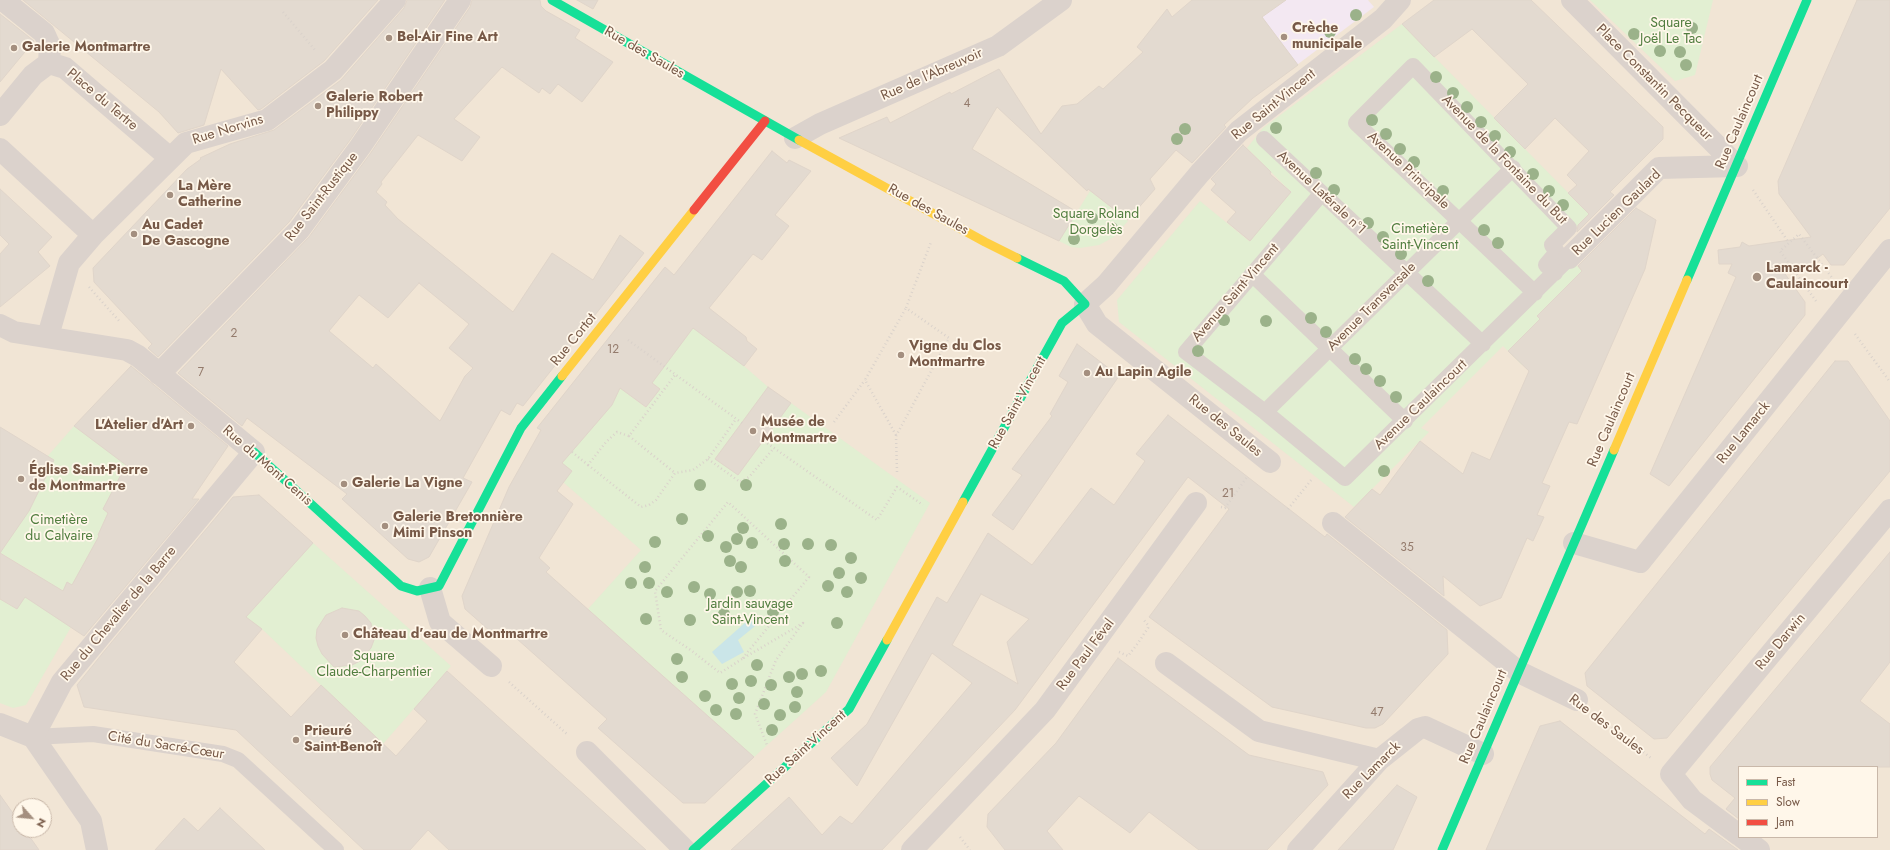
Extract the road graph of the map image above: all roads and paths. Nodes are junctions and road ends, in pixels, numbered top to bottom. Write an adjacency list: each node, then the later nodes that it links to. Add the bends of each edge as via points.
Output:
1 (3, 0): 10 (street, via 44,33 50,46)
2 (395, 0): 12 (street, Rue Norvins)
3 (460, 0): 43 (street, Rue Saint-Rustique, via 360,147 299,230)
4 (552, 0): 14 (street, Rue des Saules)
5 (1061, 0): 15 (street, Rue de l'Abreuvoir, via 998,46 820,124)
6 (1400, 0): 34 (street, Rue Saint-Vincent, via 1383,19 1239,131 1200,173 1106,285)
7 (1572, 0): 19 (street, Place Constantin Pecqueur)
8 (1807, 0): 19 (street, Rue Caulaincourt)
9 (283, 12): 12 (path)
10 (50, 63): 13 (street, Place du Tertre, via 33,75); 18 (street, Place du Tertre, via 65,68)
11 (1413, 66): 20 (lane, Avenue de la Fontaine du But); 22 (lane, Avenue Principale, via 1356,122)
12 (333, 70): 18 (street, Rue Norvins, via 267,120 186,143)
13 (0, 115)
14 (765, 121): 15 (street, Rue des Saules); 70 (street, Rue Cortot, via 521,428 439,586)
15 (795, 138): 34 (street, Rue des Saules, via 985,242 1064,281)
16 (1264, 139): 21 (lane, Avenue Latérale n°1)
17 (0, 149): 23 (street)
18 (170, 158): 23 (street, Rue Norvins)
19 (1737, 166): 25 (path); 28 (street, Rue Lucien Gaulard, via 1660,168); 69 (street, Rue Caulaincourt)
20 (1514, 168): 22 (lane, Avenue Transversale); 28 (lane, Avenue de la Fontaine du But, via 1569,228 1552,245 1557,252 1546,265)
21 (1321, 194): 29 (lane, Avenue Latérale n°1); 30 (lane, Avenue Saint-Vincent)
22 (1460, 221): 29 (lane, Avenue Transversale); 32 (lane, Avenue Principale)
23 (93, 234): 27 (street, Rue Norvins)
24 (932, 238): 35 (path)
25 (1789, 243): 31 (path, via 1799,234); 33 (path, via 1780,251)
26 (1890, 250): 69 (street, Rue Lamarck, via 1640,562)
27 (69, 264): 37 (path); 39 (street, Rue Norvins)
28 (1562, 266): 32 (lane, Avenue Caulaincourt)
29 (1408, 272): 41 (lane, Avenue Latérale n°1); 42 (lane, Avenue Transversale)
30 (1252, 274): 42 (lane); 47 (lane, Avenue Saint-Vincent, via 1186,352)
31 (1833, 279)
32 (1535, 293): 41 (lane, Avenue Caulaincourt)
33 (1814, 299)
34 (1086, 304): 60 (street, Rue des Saules, via 1098,324); 92 (street, Rue Saint-Vincent, via 1062,323 849,709)
35 (906, 308): 45 (path); 53 (path, via 949,338)
36 (0, 325): 39 (street, Rue du Mont Cenis, via 14,332)
37 (123, 325)
38 (1853, 331): 46 (path)
39 (48, 336): 43 (street, Rue du Mont Cenis, via 127,350)
40 (628, 340): 44 (path)
41 (1483, 344): 49 (lane, Avenue Caulaincourt)
42 (1330, 349): 47 (lane, Avenue Transversale); 49 (lane)
43 (159, 374): 56 (street, Rue du Mont Cenis)
44 (674, 375): 48 (path); 52 (path)
45 (865, 380): 50 (path); 53 (path)
46 (1890, 382)
47 (1265, 412): 49 (lane, Avenue Caulaincourt, via 1345,478)
48 (736, 419): 51 (path); 58 (path)
49 (1405, 421)
50 (834, 422)
51 (742, 423)
52 (629, 436): 59 (path, via 617,432); 62 (path)
53 (896, 436): 61 (path)
54 (764, 441): 55 (path)
55 (774, 448): 58 (path, via 749,477 740,482); 65 (path, via 877,520 897,487)
56 (254, 452): 70 (street, Rue du Mont Cenis, via 401,586 417,591); 81 (street, Rue du Chevalier de la Barre, via 62,682)
57 (572, 452): 59 (path)
58 (708, 459): 62 (path, via 693,470)
59 (588, 465): 62 (path, via 641,507 656,500)
60 (1261, 466): 64 (path, via 1225,508)
61 (897, 472)
62 (675, 473)
63 (1312, 479): 66 (path)
64 (1196, 503): 93 (street, Rue Paul Féval, via 1045,710)
65 (923, 505)
66 (1288, 509)
67 (1890, 510): 86 (street, Rue Darwin)
68 (1332, 523): 76 (street, Rue des Saules)
69 (1574, 543): 76 (street, Rue Caulaincourt)
70 (430, 588): 75 (street, via 440,622)
71 (1146, 622): 72 (path, via 1148,628 1140,644 1128,656)
72 (1122, 654)
73 (742, 659): 73 (path, via 809,577 728,502 655,591 662,630 720,673); 82 (path, via 803,623 776,660 755,714)
74 (1166, 663): 85 (street, via 1259,732)
75 (491, 666)
76 (1519, 672): 78 (street, Rue des Saules); 84 (street, Rue Caulaincourt)
77 (511, 684): 80 (path)
78 (1577, 700): 86 (path, Rue des Saules)
79 (0, 724): 81 (street)
80 (568, 736)
81 (32, 737): 89 (street, via 91,821); 90 (lane, Cité du Sacré-Cœur, via 93,734 223,754 238,760)
82 (767, 745)
83 (587, 752): 91 (street)
84 (1483, 754): 85 (street, Rue Lamarck, via 1425,727 1418,729); 95 (street, Rue Caulaincourt)
85 (1379, 760): 94 (street, Rue Lamarck)
86 (1671, 774): 87 (street, via 1692,800)
87 (1738, 834)
88 (1743, 838): 96 (street)
89 (97, 850)
90 (336, 850)
91 (685, 850)
92 (693, 850)
93 (912, 850)
94 (1298, 850)
95 (1442, 850)
96 (1759, 850)

